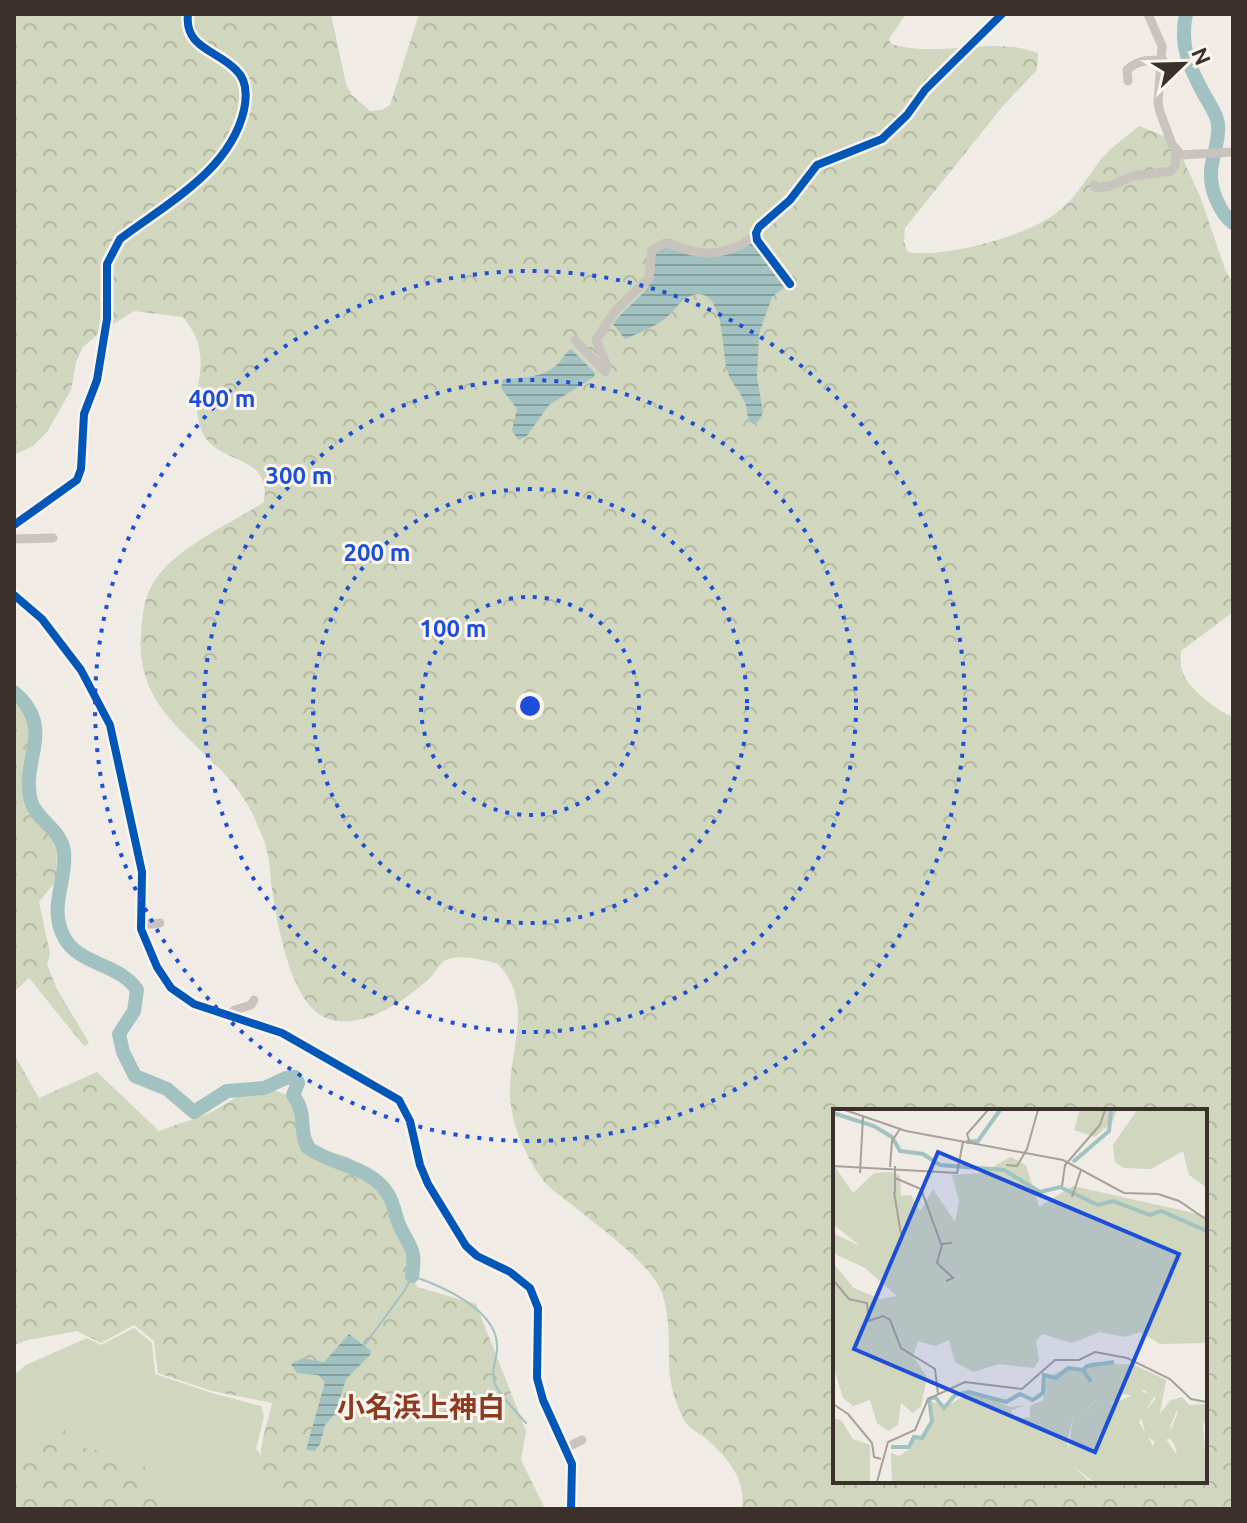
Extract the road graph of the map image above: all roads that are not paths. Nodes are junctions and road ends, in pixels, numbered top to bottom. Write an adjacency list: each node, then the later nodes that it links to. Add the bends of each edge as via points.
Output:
1 (188, 14): 12 (street, via 194,40 244,82 239,130 206,174 112,250 97,380 84,414 81,469 62,493)
2 (1002, 14): 9 (street, via 882,139 817,165)
3 (1148, 14): 4 (street)
4 (1163, 60): 5 (street, via 1135,64 1127,70); 6 (street, via 1158,103)
5 (1128, 81)
6 (1176, 152): 7 (street); 8 (street, via 1171,171)
7 (1233, 152)
8 (1094, 185)
9 (756, 235): 10 (street); 11 (street, via 723,251 699,253 665,243 652,250 649,278 614,312 596,340 605,372)
10 (790, 284)
11 (575, 340)
12 (14, 525)
13 (53, 538): 14 (street)
14 (14, 539)
15 (14, 595): 17 (street, via 42,619 81,670 110,725 142,872)
16 (160, 923): 17 (street)
17 (141, 925): 19 (street, via 171,988 194,1004)
18 (254, 1000): 19 (street)
19 (228, 1015): 21 (street, via 282,1033 390,1094 405,1108 428,1184 456,1231 477,1256 530,1288 538,1308 539,1389)
20 (582, 1440): 21 (street)
21 (566, 1448): 22 (street, via 572,1464)
22 (571, 1509)

